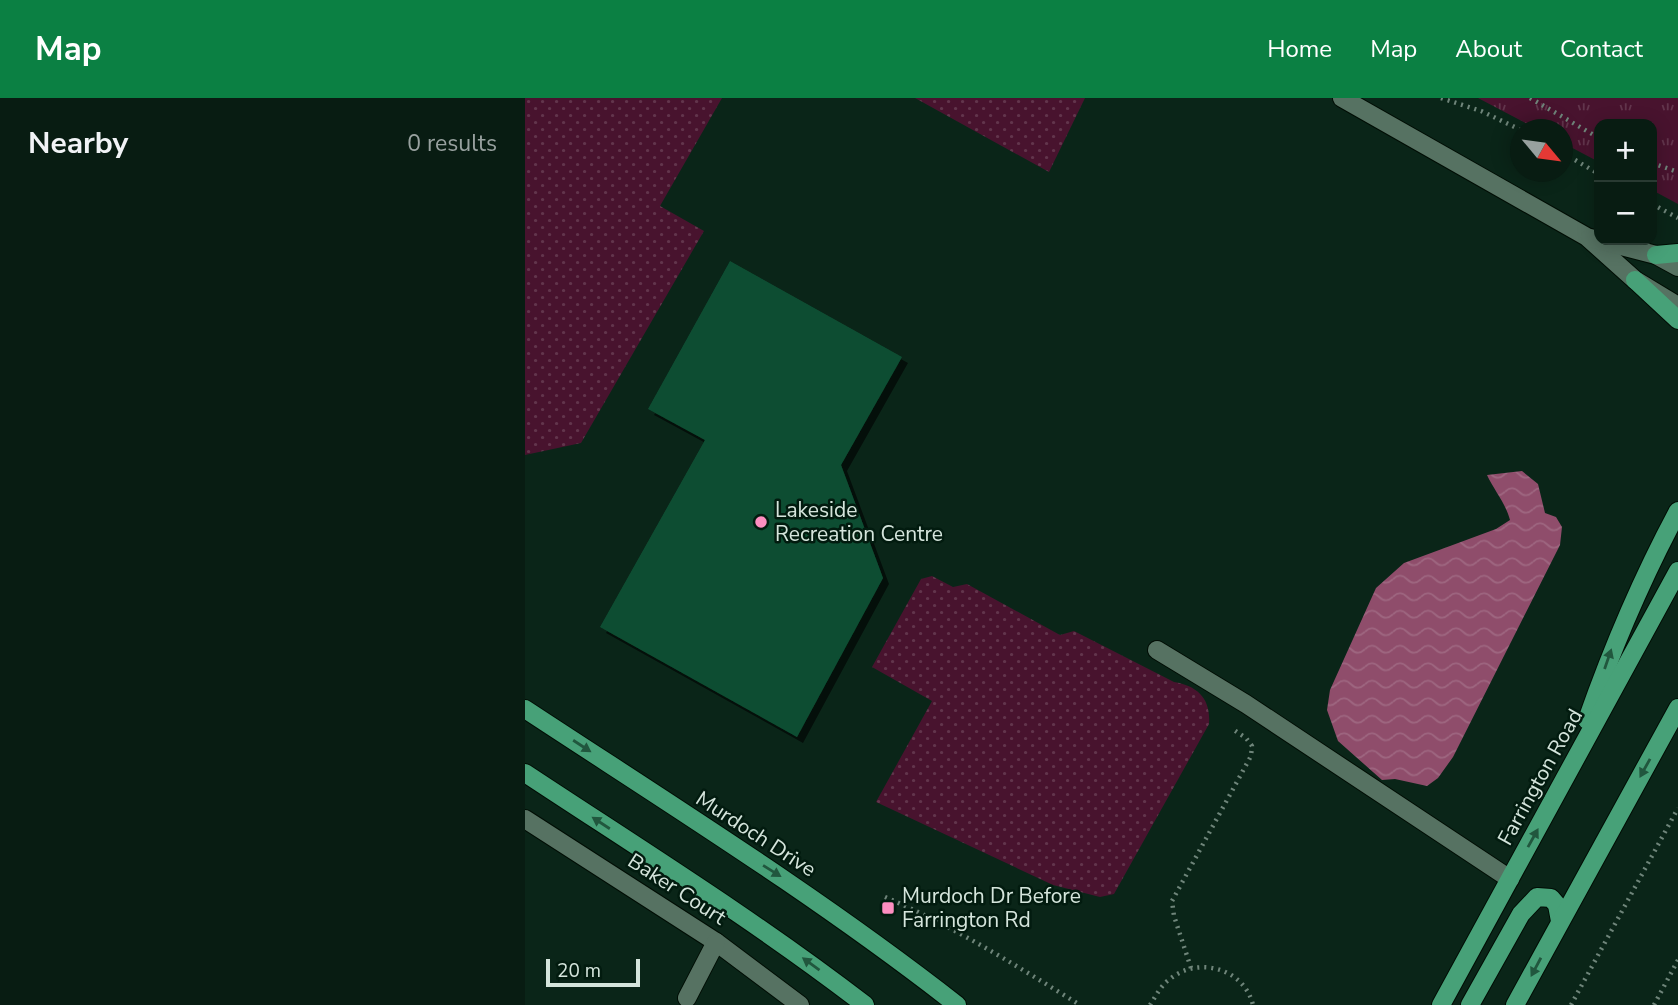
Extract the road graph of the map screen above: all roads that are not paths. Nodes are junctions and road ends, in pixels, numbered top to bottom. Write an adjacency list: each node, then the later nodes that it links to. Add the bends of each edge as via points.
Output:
1 (1342, 98): 2 (street)
2 (1587, 237): 4 (street); 6 (street)
3 (1678, 253): 4 (main road)
4 (1656, 255): 5 (street)
5 (1678, 267)
6 (1635, 279): 7 (street); 8 (main road)
7 (1678, 306)
8 (1678, 320)
9 (1678, 511): 14 (main road, one-way to 9, via 1612,649)
10 (1678, 571): 14 (main road, Farrington Road)
11 (1157, 650): 17 (street)
12 (1678, 708): 18 (main road, one-way to 18)
13 (525, 709): 23 (main road, Murdoch Drive, one-way to 23, via 806,892)
14 (1570, 770): 17 (main road, Farrington Road, one-way to 14)
15 (525, 773): 22 (main road, one-way to 15, via 732,908)
16 (525, 819): 19 (street, Baker Court)
17 (1510, 879): 24 (main road, Farrington Road)
18 (1560, 921): 25 (main road, via 1551,898 1537,897 1521,914); 26 (main road, one-way to 26)
19 (716, 942): 20 (street); 21 (street, Baker Court)
20 (687, 998)
21 (800, 1005)
22 (865, 1005)
23 (957, 1005)
24 (1441, 1005)
25 (1470, 1005)
26 (1515, 1005)

